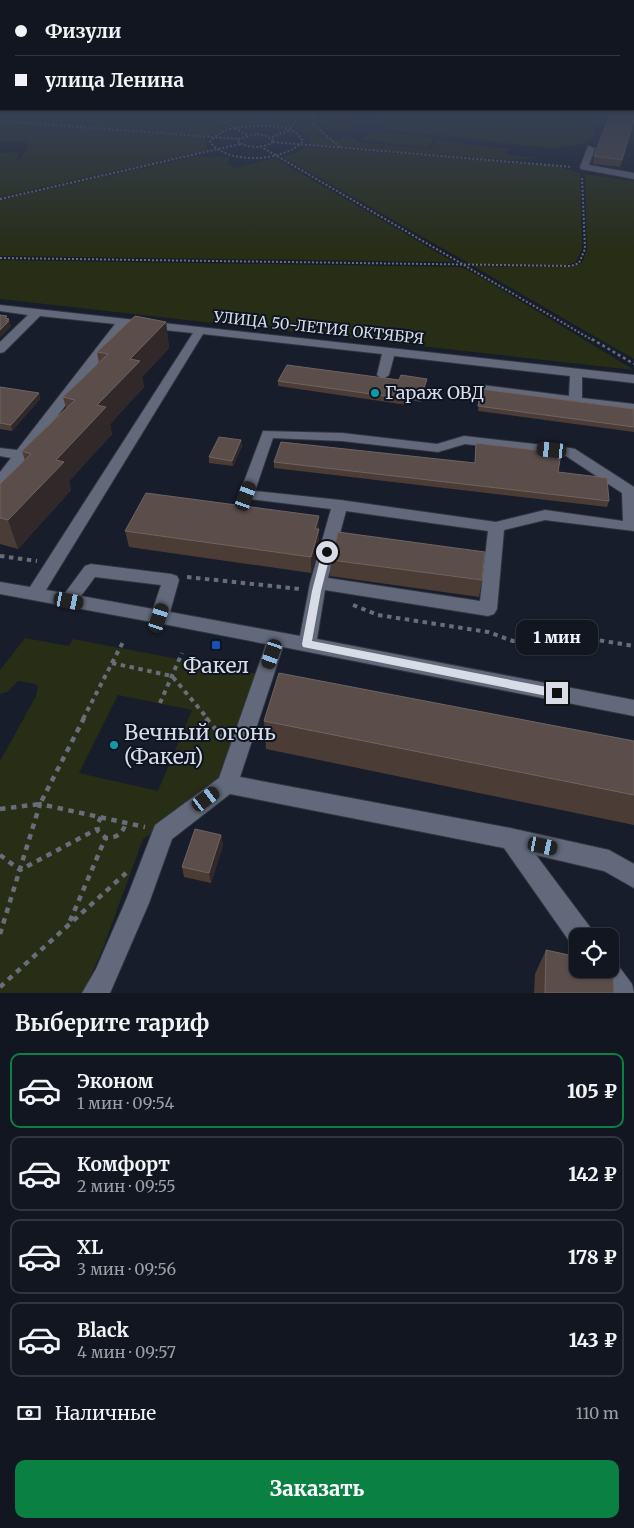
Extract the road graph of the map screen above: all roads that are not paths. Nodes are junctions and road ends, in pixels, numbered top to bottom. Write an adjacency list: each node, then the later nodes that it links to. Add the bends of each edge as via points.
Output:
1 (587, 158): 2 (street, via 584,167)
2 (634, 176)
3 (0, 308): 4 (street, УЛИЦА 50-ЛЕТИЯ ОКТЯБРЯ)
4 (36, 313): 5 (street, УЛИЦА 50-ЛЕТИЯ ОКТЯБРЯ); 7 (street)
5 (122, 323): 6 (street, УЛИЦА 50-ЛЕТИЯ ОКТЯБРЯ); 16 (street)
6 (199, 332): 8 (street, УЛИЦА 50-ЛЕТИЯ ОКТЯБРЯ); 22 (street)
7 (0, 349)
8 (389, 352): 9 (street, УЛИЦА 50-ЛЕТИЯ ОКТЯБРЯ); 10 (street)
9 (576, 373): 11 (street, УЛИЦА 50-ЛЕТИЯ ОКТЯБРЯ); 13 (street)
10 (383, 375)
11 (634, 379)
12 (482, 389): 13 (street)
13 (574, 401): 14 (street)
14 (634, 408)
15 (0, 452): 16 (street)
16 (20, 455): 17 (street)
17 (0, 482)
18 (340, 505): 19 (street); 19 (street, via 246,496 268,434 342,437 438,448 464,440 570,452 630,491 631,527 545,516); 20 (street)
19 (496, 527): 20 (street, via 488,609)
20 (318, 584): 26 (street)
21 (0, 588): 22 (street)
22 (35, 594): 23 (street)
23 (69, 601): 24 (street); 24 (street, via 91,570 171,580)
24 (159, 618): 25 (street)
25 (276, 639): 26 (street); 28 (street)
26 (307, 644): 27 (street)
27 (634, 708)
28 (227, 784): 29 (street); 33 (street, via 163,832 137,903 105,978)
29 (510, 839): 30 (street, via 609,860); 31 (street)
30 (634, 877)
31 (575, 928)
32 (612, 978): 34 (street)
33 (95, 993)
34 (623, 993)

